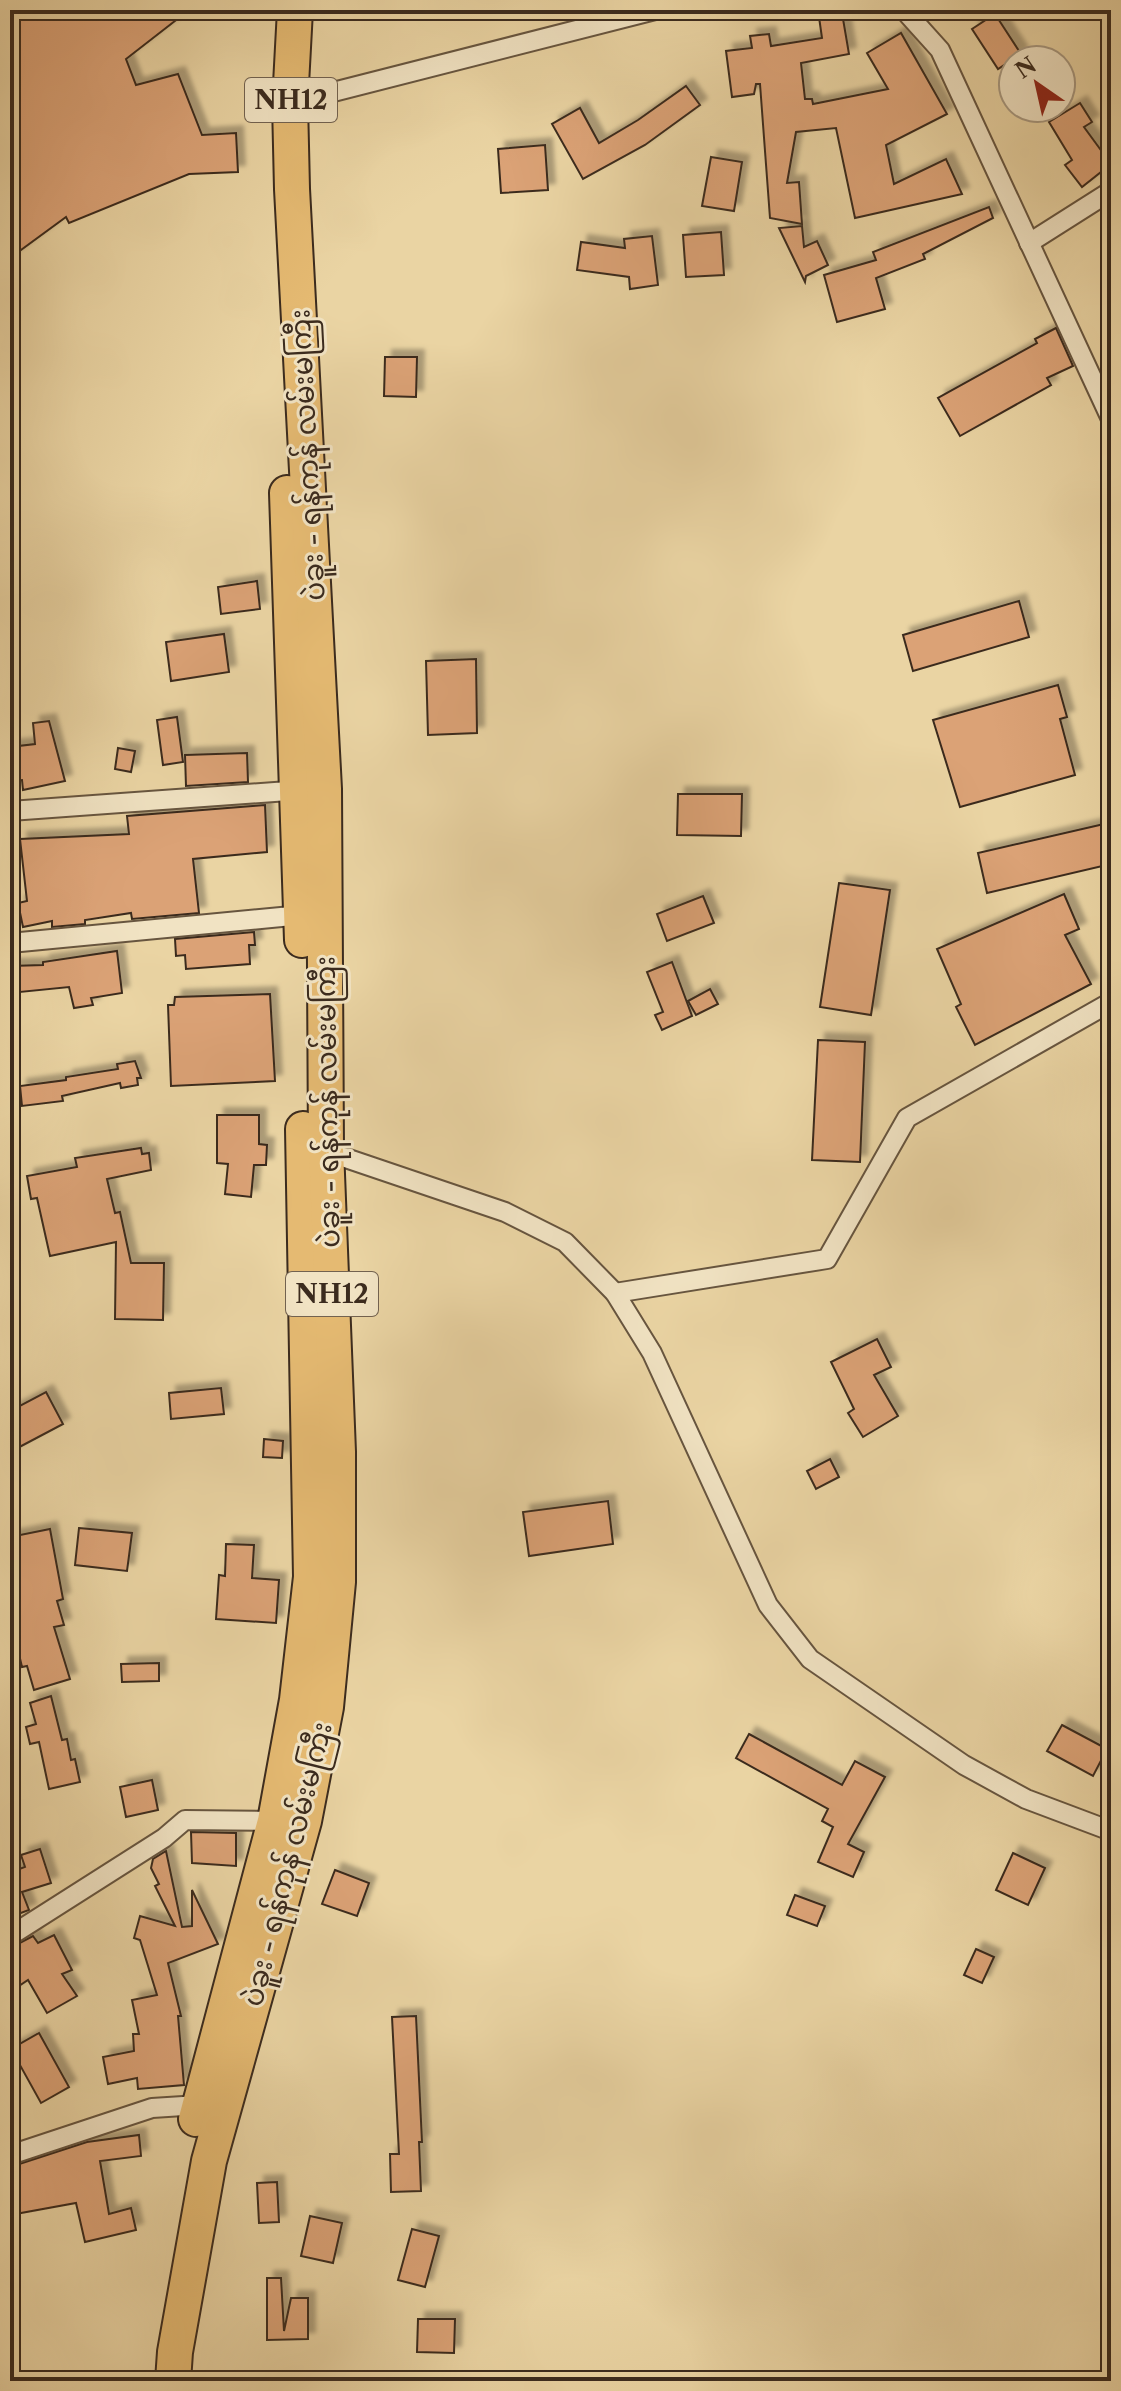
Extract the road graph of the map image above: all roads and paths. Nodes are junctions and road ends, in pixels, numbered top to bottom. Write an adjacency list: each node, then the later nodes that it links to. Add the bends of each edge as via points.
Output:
1 (295, 10): 4 (highway, ပဲခူး - ရန်ကုန် လမ်းမကြီး / NH12)
2 (655, 10): 4 (street)
3 (904, 10): 6 (street, via 940,50)
4 (290, 103): 8 (highway, ပဲခူး - ရန်ကုန် လမ်းမကြီး / NH12)
5 (1111, 191): 6 (street)
6 (1029, 243): 7 (street)
7 (1111, 419)
8 (310, 790): 9 (street); 10 (highway, ပဲခူး - ရန်ကုန် လမ်းမကြီး / NH12); 13 (highway, ပဲခူး - ရန်ကုန် လမ်းမကြီး / NH12)
9 (10, 811)
10 (302, 915): 11 (street); 13 (highway, ပဲခူး - ရန်ကုန် လမ်းမကြီး / NH12)
11 (10, 943)
12 (1111, 1002): 14 (street, via 907,1118 827,1259)
13 (315, 1150): 14 (street, via 505,1212 565,1242); 15 (highway, ပဲခူး - ရန်ကုန် လမ်းမကြီး / NH12, via 338,1452 338,1582 326,1707)
14 (615, 1293): 16 (street, via 652,1353 768,1605 810,1659 964,1765 1026,1799)
15 (289, 1821): 17 (street, via 185,1820); 18 (highway, ပဲခူး - ရန်ကုန် လမ်းမကြီး / NH12); 21 (highway, ပဲခူး - ရန်ကုန် လမ်းမကြီး / NH12, via 209,2161)
16 (1111, 1831)
17 (10, 1936)
18 (199, 2105): 19 (street, via 152,2108); 20 (highway, ပဲခူး - ရန်ကုန် လမ်းမကြီး / NH12)
19 (10, 2155)
20 (150, 2381)
21 (173, 2381)

